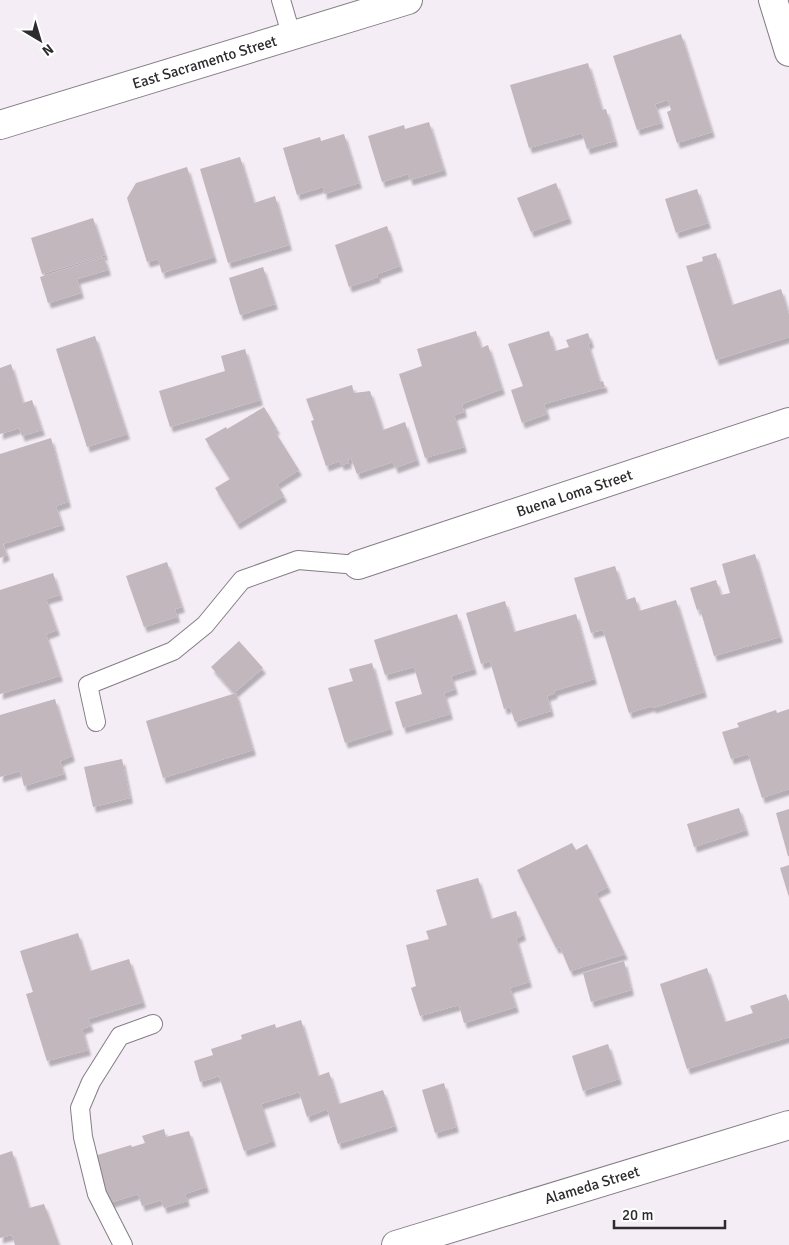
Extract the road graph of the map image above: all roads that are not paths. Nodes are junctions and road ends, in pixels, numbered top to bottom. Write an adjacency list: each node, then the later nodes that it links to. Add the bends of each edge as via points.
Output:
1 (281, 0): 4 (lane)
2 (408, 0): 4 (street, East Sacramento Street)
3 (773, 0): 5 (street)
4 (291, 34): 6 (street, East Sacramento Street)
5 (789, 52)
6 (0, 124)
7 (789, 422): 8 (street, Buena Loma Street)
8 (358, 565): 9 (lane, via 298,560 242,580 205,625 173,651 88,685)
9 (96, 722)
10 (153, 1024): 12 (lane, via 120,1036 91,1082 80,1108 97,1194)
11 (789, 1125): 13 (street, Alameda Street)
12 (123, 1245)
13 (396, 1245)

